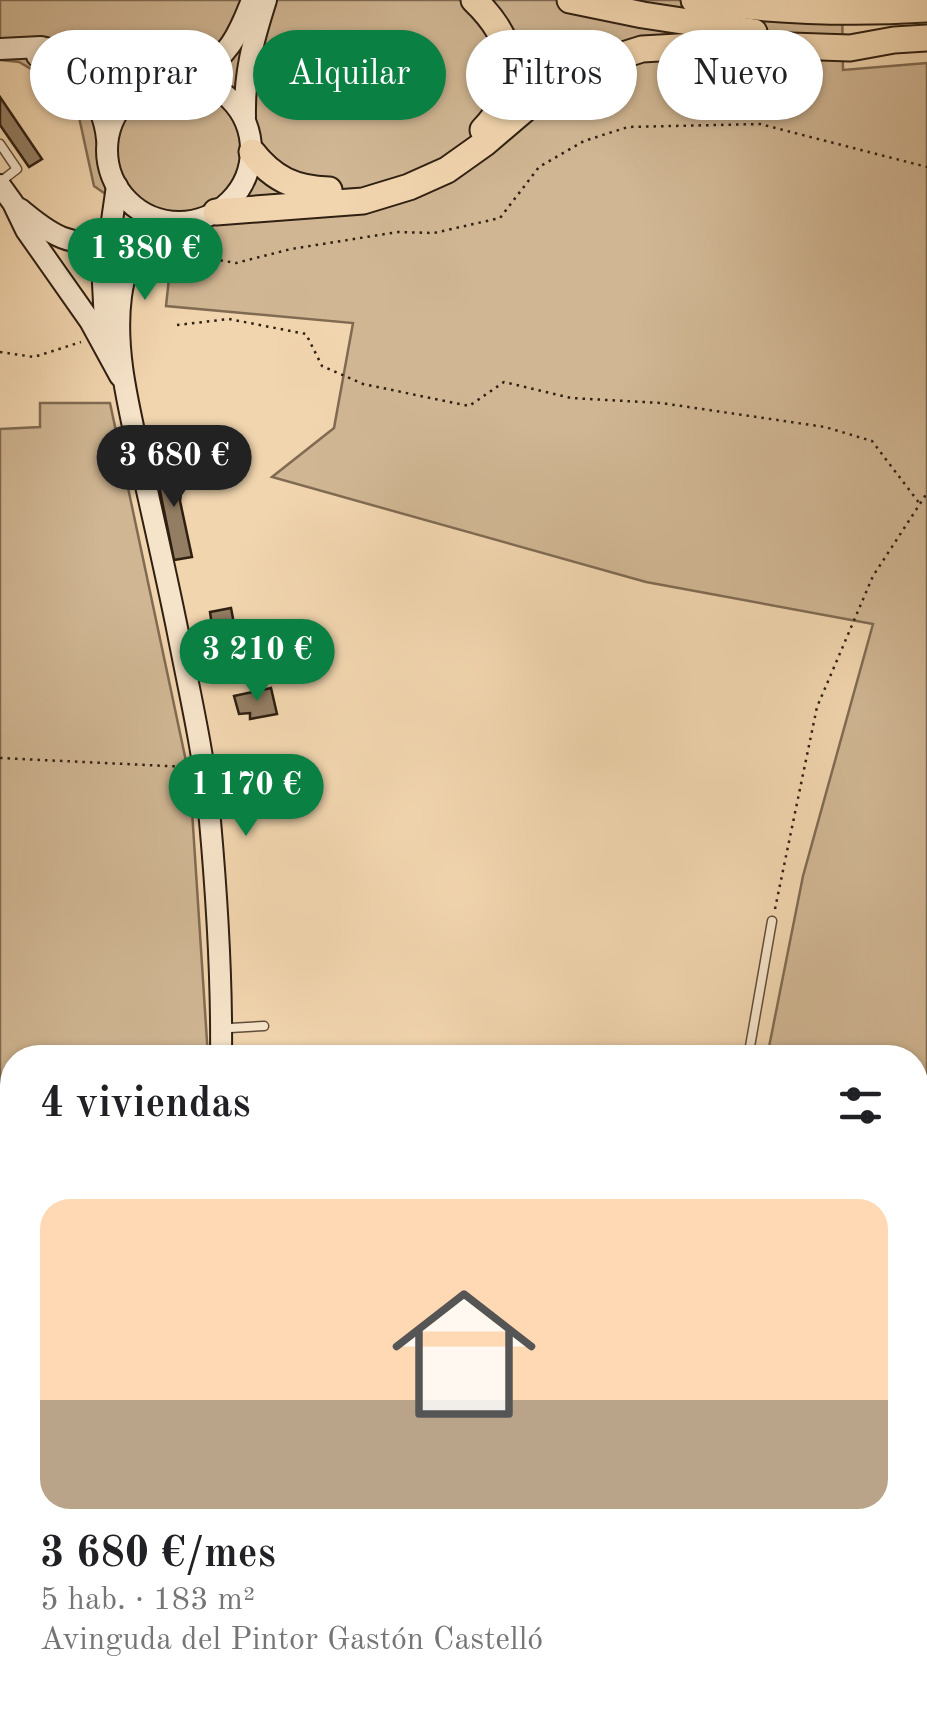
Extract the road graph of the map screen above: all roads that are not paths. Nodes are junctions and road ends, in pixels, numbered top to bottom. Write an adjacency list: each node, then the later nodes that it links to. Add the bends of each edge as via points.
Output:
1 (252, 0): 10 (main road)
2 (266, 0): 13 (main road, via 247,65)
3 (474, 0): 17 (highway, via 502,32 511,70 502,107 463,149 400,181 344,190 288,184)
4 (570, 0): 9 (highway, via 764,33)
5 (694, 0): 6 (highway)
6 (718, 2): 7 (highway, via 807,11)
7 (927, 9)
8 (927, 38): 9 (highway)
9 (894, 40): 21 (highway, via 850,48 642,49 553,85 447,170 409,187 362,200)
10 (233, 42)
11 (8, 49): 15 (main road, via 76,78 98,104)
12 (233, 101): 13 (main road)
13 (245, 119): 17 (main road)
14 (115, 120): 15 (main road)
15 (108, 142): 19 (main road)
16 (0, 144): 18 (lane, via 17,169)
17 (252, 152): 21 (main road, via 242,186)
18 (0, 183): 20 (main road)
19 (117, 186): 22 (main road, via 148,215); 23 (main road)
20 (13, 203): 23 (main road, via 66,240 90,242); 24 (main road)
21 (216, 212): 22 (main road)
22 (176, 222): 24 (main road, via 142,243 125,274)
23 (110, 233): 24 (main road, via 104,310)
24 (119, 375): 25 (main road)
25 (178, 633): 28 (main road, via 220,817); 29 (main road, via 210,821)
26 (772, 920): 31 (lane)
27 (264, 1026): 28 (lane)
28 (230, 1028): 30 (main road)
29 (230, 1045)
30 (231, 1045)
31 (750, 1045)

